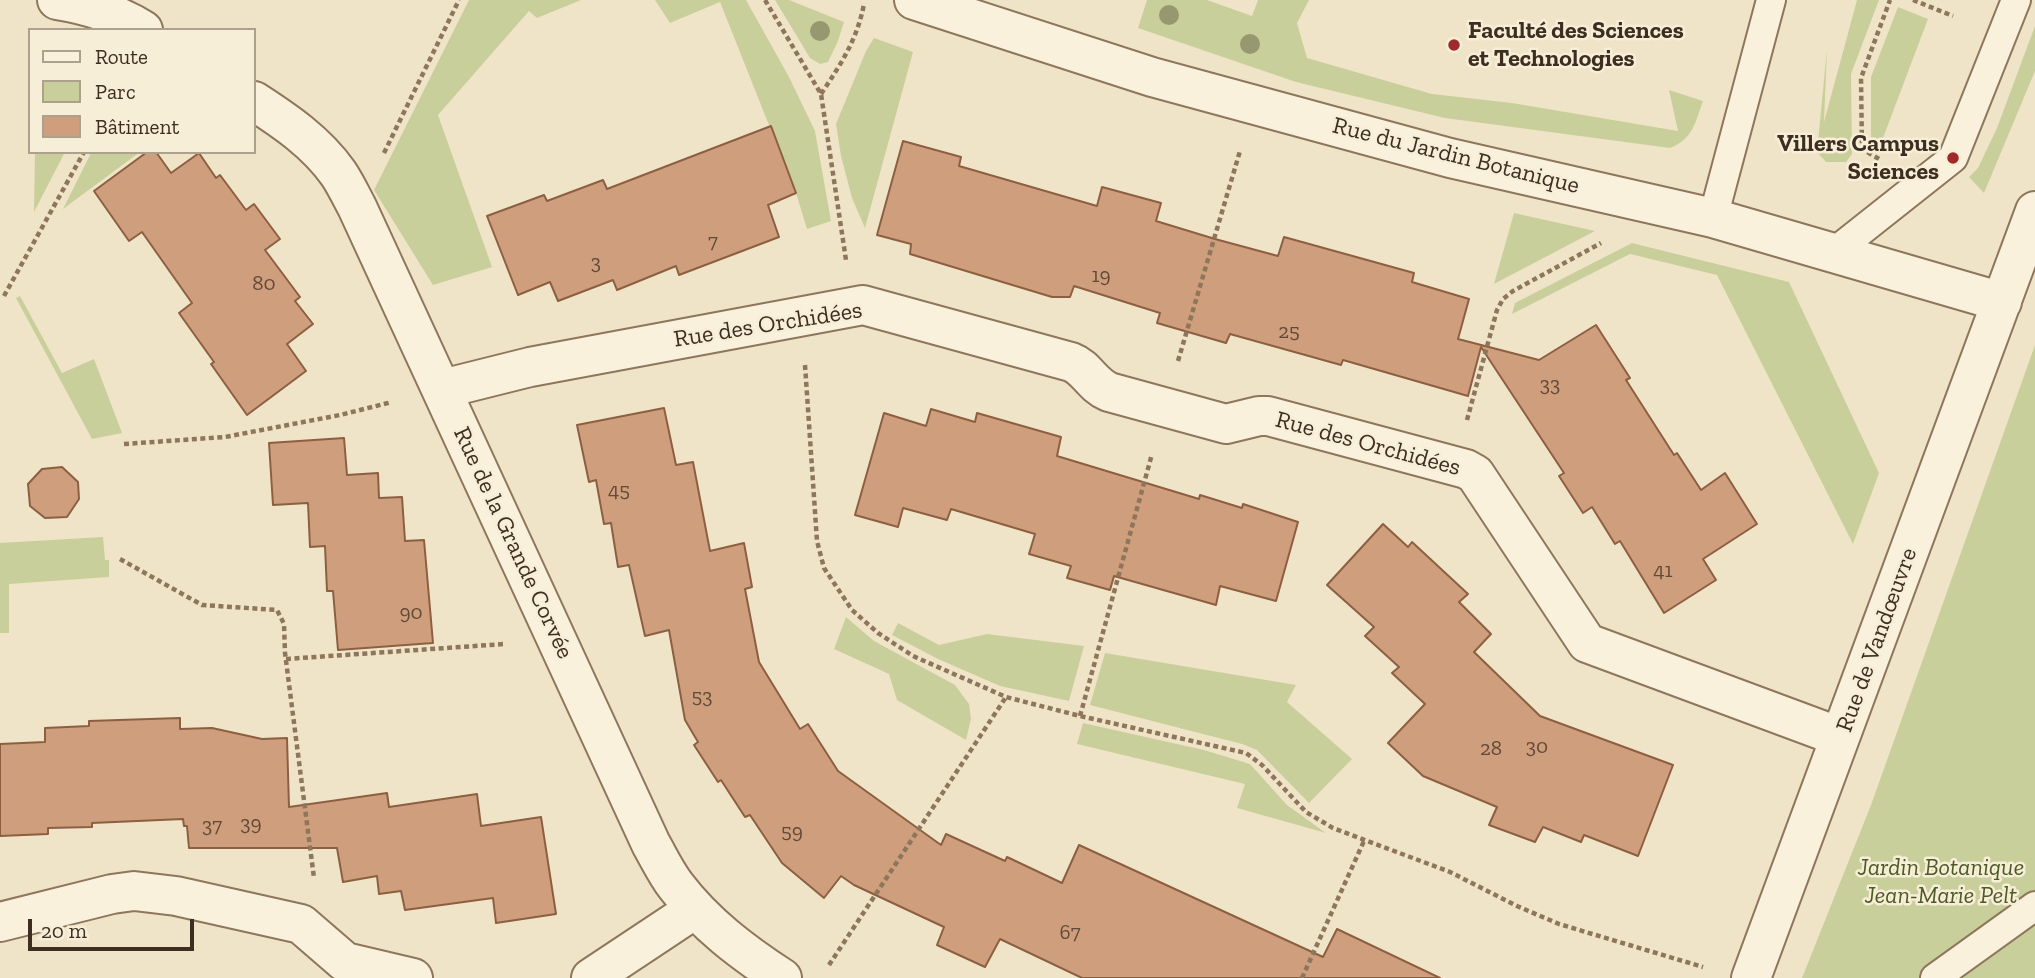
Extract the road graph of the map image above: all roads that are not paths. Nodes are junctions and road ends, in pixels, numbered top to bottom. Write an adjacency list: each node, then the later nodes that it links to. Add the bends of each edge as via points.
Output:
1 (57, 0): 5 (street, via 83,4)
2 (914, 0): 8 (street, Rue du Jardin Botanique, via 1152,77 1450,158)
3 (1771, 0): 8 (lane)
4 (2016, 0): 9 (lane, via 1952,158)
5 (140, 28)
6 (256, 101): 11 (street, Rue de la Grande Corvée, via 316,147 339,174)
7 (2035, 211): 10 (street, Rue de Vandœuvre)
8 (1713, 218): 9 (street, Rue du Jardin Botanique)
9 (1833, 253): 10 (street, Rue du Jardin Botanique)
10 (2002, 302): 12 (street, Rue de Vandœuvre)
11 (442, 389): 12 (street, Rue des Orchidées, via 530,367 863,305 1079,365 1098,388 1109,393 1226,424 1268,416 1475,474 1587,643); 14 (street, Rue de la Grande Corvée, via 651,844)
12 (1840, 737): 19 (street, Rue de Vandœuvre)
13 (2035, 906): 20 (lane)
14 (695, 909): 17 (street); 18 (street, Rue de la Grande Corvée, via 720,934)
15 (0, 922): 16 (street, via 112,894 134,891 176,896 301,924 345,962)
16 (413, 978)
17 (591, 978)
18 (782, 978)
19 (1751, 978)
20 (1935, 978)

